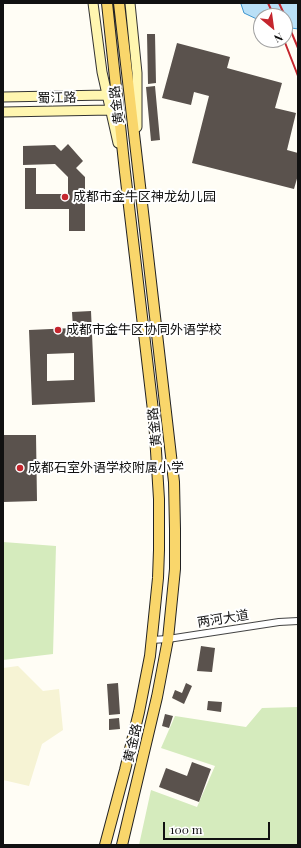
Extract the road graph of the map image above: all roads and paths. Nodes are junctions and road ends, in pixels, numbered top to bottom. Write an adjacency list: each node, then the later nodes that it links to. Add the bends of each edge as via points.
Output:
1 (93, 3): 5 (main road)
2 (107, 3): 10 (main road, 黄金路)
3 (119, 3): 9 (main road, 黄金路)
4 (130, 3): 9 (main road, via 137,73)
5 (107, 96): 6 (main road, 蜀江路); 7 (main road)
6 (3, 97)
7 (110, 110): 8 (main road, 蜀江路); 10 (main road)
8 (3, 112)
9 (137, 164): 12 (main road, 黄金路, via 174,482 175,569)
10 (125, 172): 13 (main road, 黄金路, via 157,458 159,550)
11 (298, 621): 12 (street, 两河大道)
12 (168, 639): 13 (street, 两河大道); 15 (main road, 黄金路, via 157,698)
13 (152, 640): 14 (main road, 黄金路, via 138,712)
14 (105, 845)
15 (122, 845)

